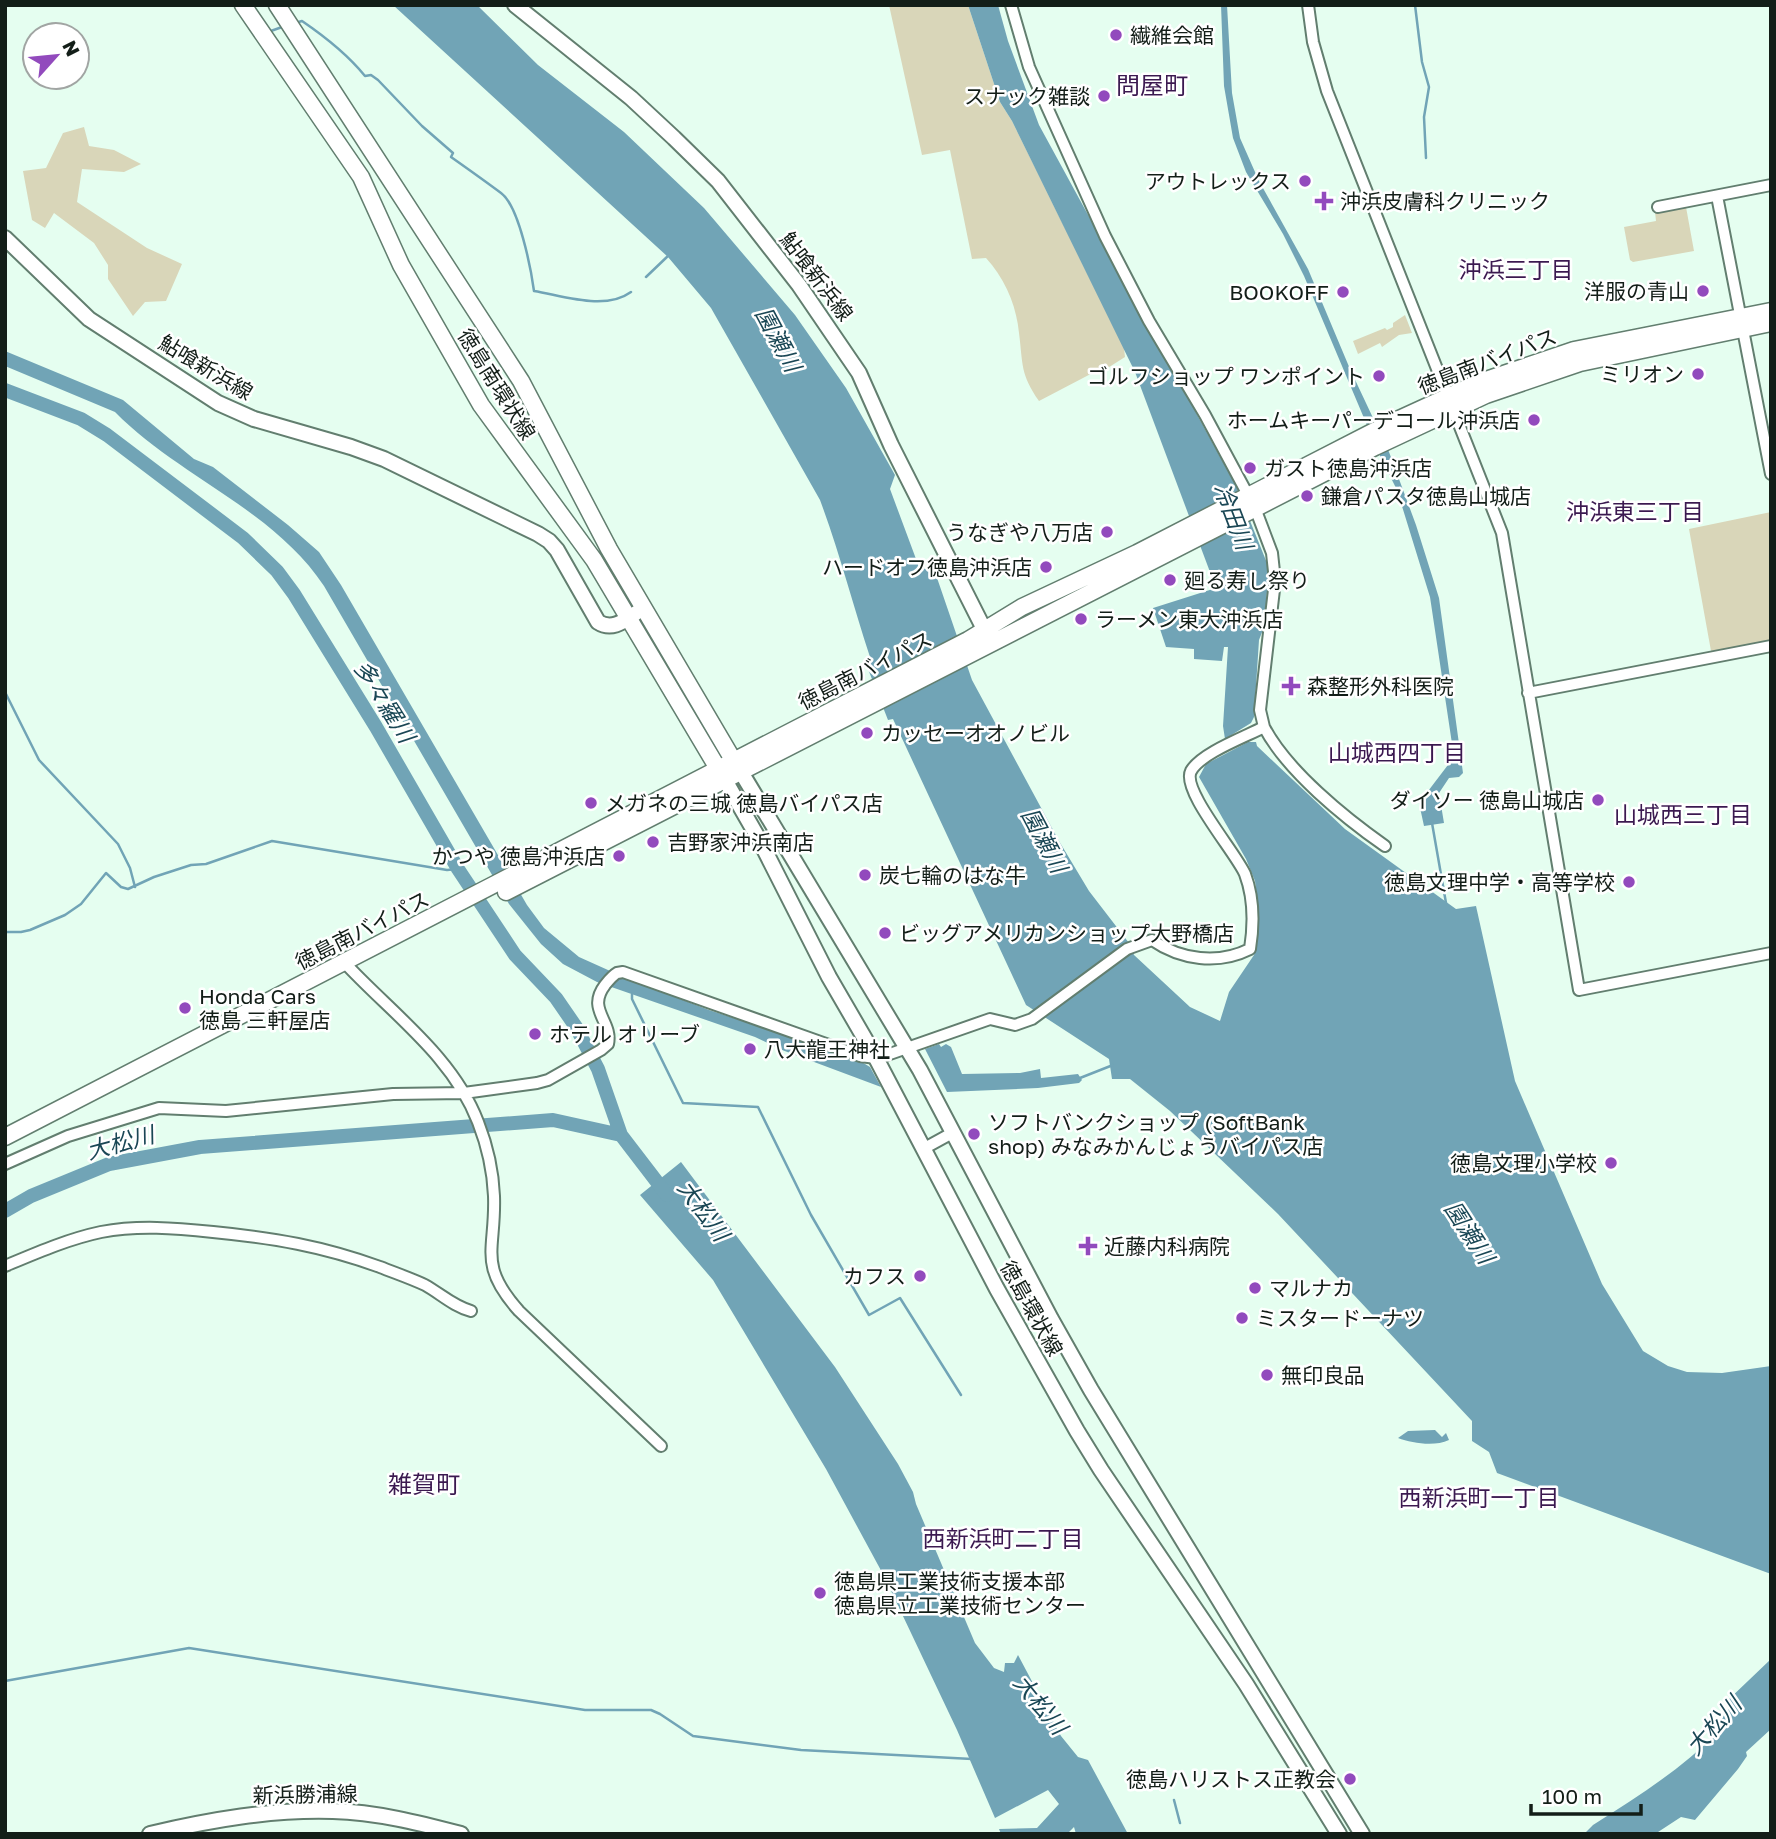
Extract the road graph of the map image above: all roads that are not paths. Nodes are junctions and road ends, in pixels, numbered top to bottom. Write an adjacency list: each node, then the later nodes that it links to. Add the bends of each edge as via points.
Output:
1 (243, 5): 17 (highway, 徳島南環状線, via 361,177 401,265 481,405 569,523)
2 (278, 5): 16 (highway, 徳島南環状線, via 521,381)
3 (515, 5): 18 (main road, 鮎喰新浜線, via 631,98 718,181 799,285 859,373)
4 (1011, 5): 15 (street, via 1029,67 1105,236)
5 (1308, 5): 13 (street, via 1326,91)
6 (1771, 185): 7 (street)
7 (1717, 195): 8 (street); 11 (street)
8 (1658, 207)
9 (5, 238): 17 (main road, 鮎喰新浜線, via 89,318 218,403 254,419 384,459 538,534 557,550 598,622 614,626)
10 (1771, 311): 11 (highway, 徳島南バイパス)
11 (1742, 323): 12 (highway, 徳島南バイパス); 13 (highway, 徳島南バイパス, via 1595,358); 14 (street)
12 (1771, 323)
13 (1452, 402): 15 (highway, 徳島南バイパス); 20 (street, via 1502,533)
14 (1771, 474)
15 (1249, 503): 18 (highway, 徳島南バイパス, via 1022,607); 21 (street, via 1276,572 1260,710)
16 (643, 608): 17 (main road, 鮎喰新浜線); 22 (highway, 徳島南環状線)
17 (629, 618): 23 (highway, 徳島南環状線)
18 (988, 638): 22 (highway, 徳島南バイパス)
19 (1771, 646): 20 (street)
20 (1528, 693): 25 (street, via 1579,990)
21 (1264, 727): 24 (street, via 1299,773); 27 (street, via 1202,759 1189,778 1198,803 1245,876 1252,903 1250,949 1234,957 1187,957 1152,940 1139,943 1035,1017 1015,1025 990,1019)
22 (737, 766): 23 (highway, 徳島南バイパス); 27 (main road, 徳島環状線)
23 (721, 774): 26 (highway, 徳島南バイパス); 28 (main road, 徳島環状線, via 828,978)
24 (1385, 846)
25 (1771, 953)
26 (348, 966): 29 (street, via 426,1044); 31 (highway, 徳島南バイパス); 32 (highway, 徳島南バイパス)
27 (909, 1049): 28 (street); 30 (main road, 徳島環状線)
28 (876, 1058): 29 (street, via 623,972 613,975 603,988 598,1005 609,1039 606,1047 548,1080); 33 (main road, 徳島環状線)
29 (466, 1095): 34 (street, via 393,1094 212,1112 159,1108 68,1136); 37 (street, via 490,1164 494,1203 491,1265 499,1286 519,1311)
30 (954, 1132): 33 (street); 38 (main road, 徳島環状線, via 1051,1320)
31 (5, 1137)
32 (5, 1149)
33 (923, 1149): 39 (main road, 徳島環状線, via 1077,1431)
34 (5, 1164)
35 (5, 1266): 36 (street, via 102,1232 130,1228 198,1231 330,1250 427,1286)
36 (471, 1311)
37 (662, 1446)
38 (1188, 1552): 39 (main road); 43 (main road, 徳島環状線)
39 (1168, 1568): 42 (main road, 徳島環状線)
40 (150, 1834): 41 (main road, 新浜勝浦線, via 242,1817 333,1811)
41 (461, 1834)
42 (1339, 1834)
43 (1362, 1834)

